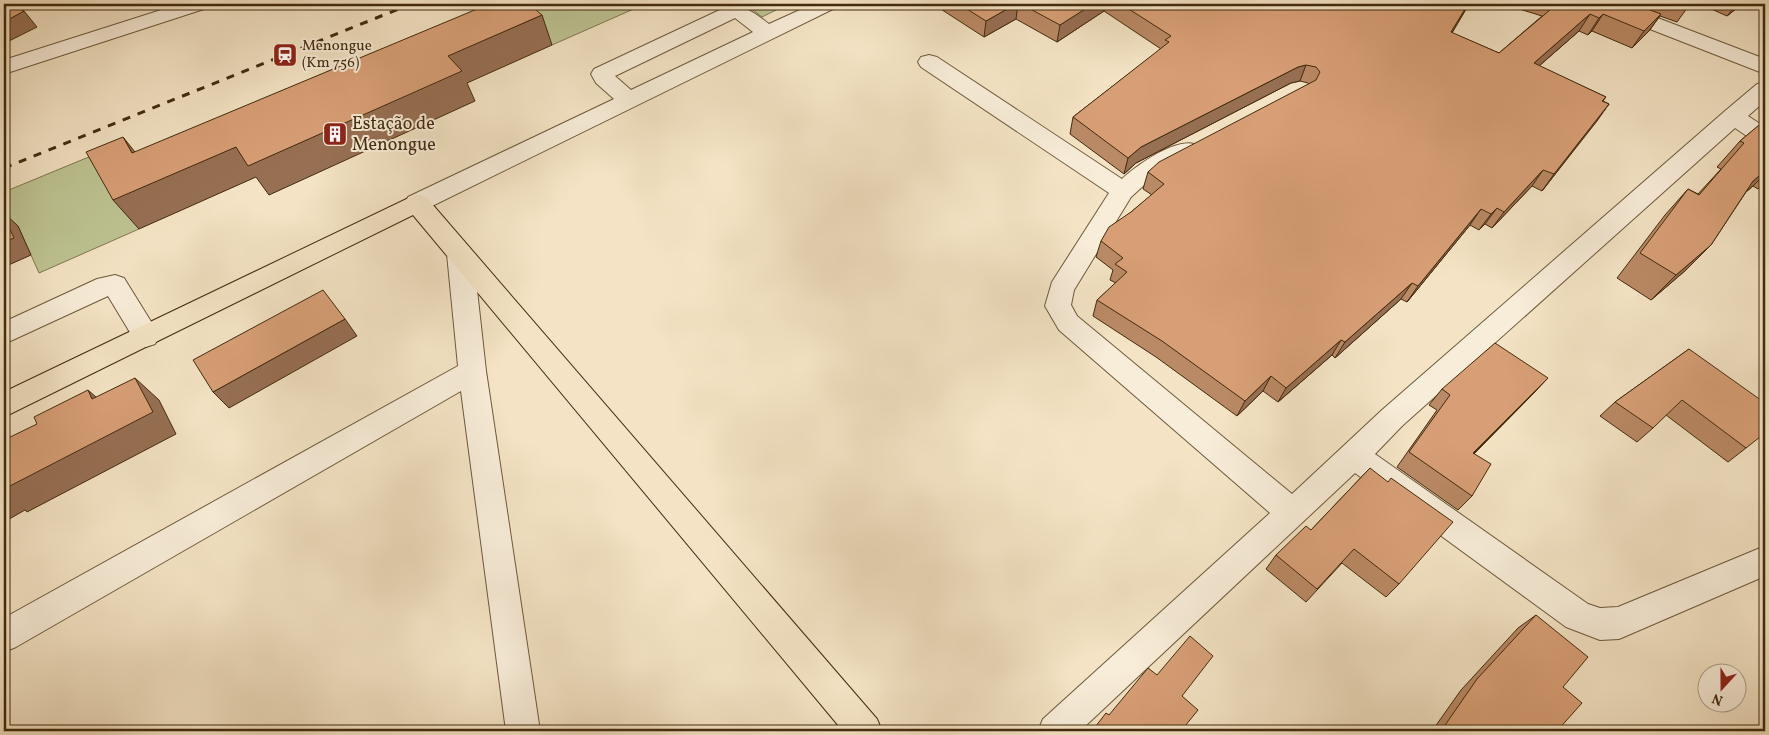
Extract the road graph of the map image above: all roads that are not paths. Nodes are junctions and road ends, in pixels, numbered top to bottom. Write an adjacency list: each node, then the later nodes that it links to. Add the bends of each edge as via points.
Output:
1 (200, 4): 6 (street)
2 (828, 4): 4 (street)
3 (1603, 4): 7 (street)
4 (768, 33): 9 (street); 9 (street, via 738,11 731,12 602,74)
5 (929, 62): 13 (street)
6 (4, 67)
7 (1765, 67)
8 (1765, 89): 10 (street)
9 (629, 100): 14 (street)
10 (1733, 116): 11 (street); 20 (street, via 1392,418)
11 (1765, 138)
12 (1204, 141): 13 (street, via 1145,172)
13 (1123, 191): 21 (street, via 1061,289 1058,306 1068,322)
14 (418, 203): 15 (main road); 17 (main road)
15 (460, 254): 18 (street); 25 (main road)
16 (4, 334): 17 (street, via 106,286 115,285)
17 (146, 336): 19 (main road)
18 (472, 371): 23 (street); 24 (street)
19 (4, 405)
20 (1354, 456): 21 (street); 22 (street, via 1578,616 1600,624 1619,623)
21 (1291, 512): 26 (street)
22 (1765, 561)
23 (4, 636)
24 (523, 731)
25 (865, 731)
26 (1056, 731)

